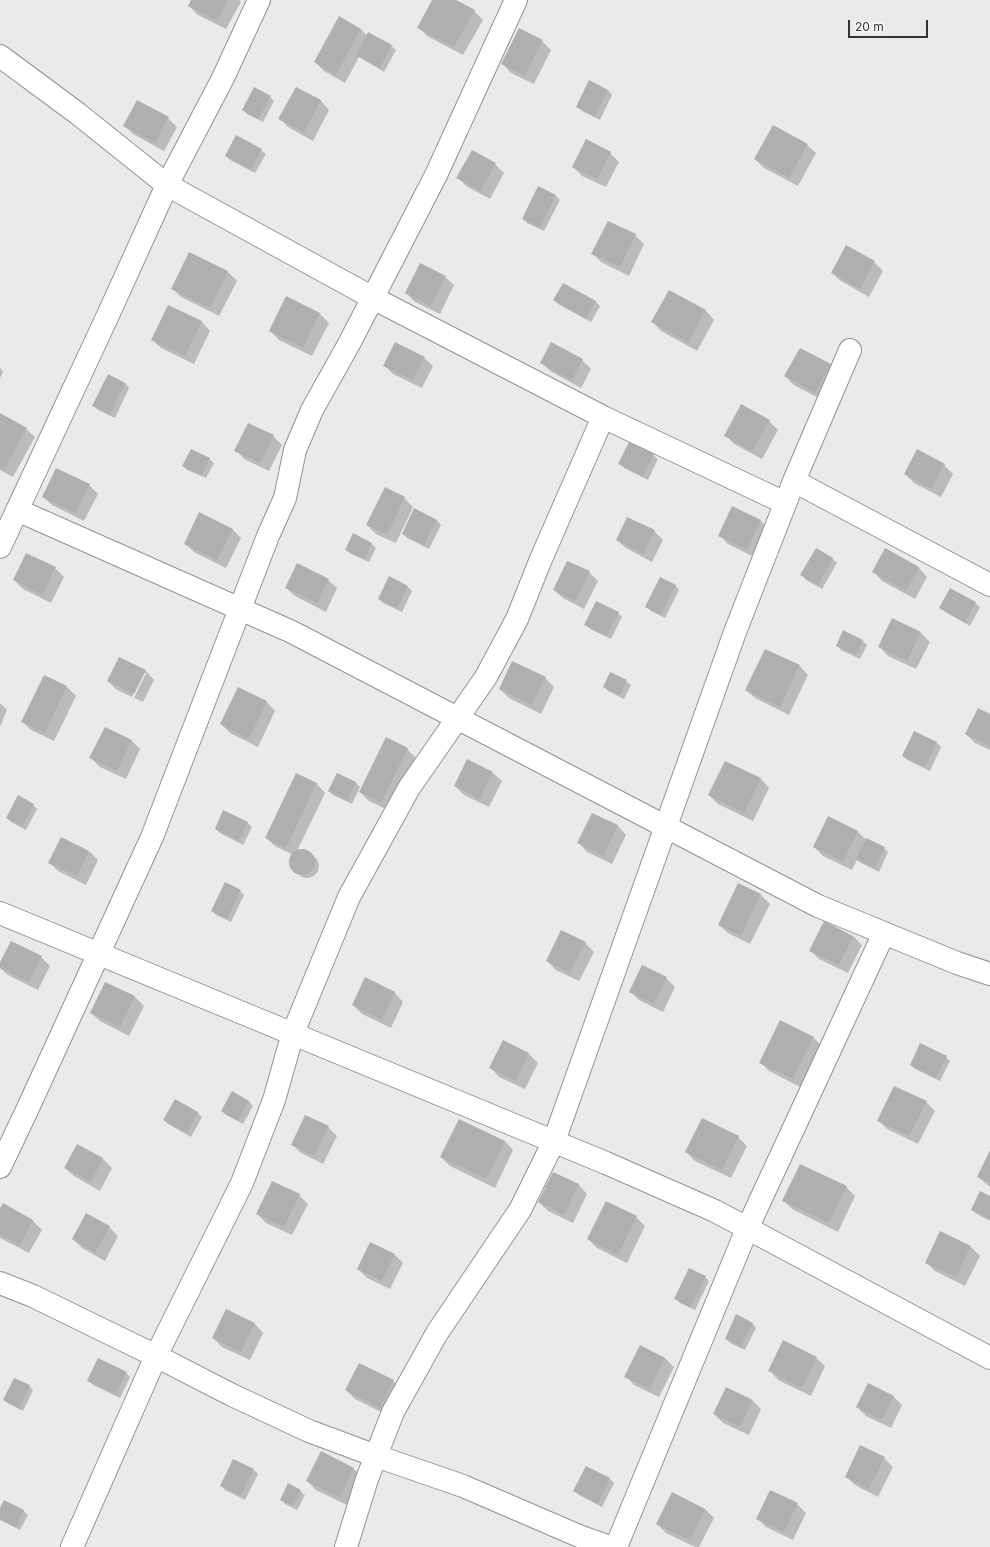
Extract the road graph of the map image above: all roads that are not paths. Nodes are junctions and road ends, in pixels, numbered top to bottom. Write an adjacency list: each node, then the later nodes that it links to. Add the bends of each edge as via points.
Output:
1 (259, 0): 4 (street, via 223,78)
2 (516, 0): 5 (street, via 436,175)
3 (0, 56): 4 (street)
4 (167, 185): 5 (street); 10 (street)
5 (373, 298): 7 (street); 13 (street, via 309,416 295,450 285,498)
6 (850, 350): 8 (street)
7 (603, 417): 9 (street); 14 (street, via 540,559 517,619 486,677)
8 (794, 481): 9 (street); 12 (street)
9 (785, 503): 15 (street)
10 (17, 510): 11 (street); 13 (street)
11 (0, 548)
12 (990, 585)
13 (240, 608): 14 (street); 18 (street, via 152,837)
14 (456, 718): 15 (street); 20 (street, via 409,788 349,897)
15 (665, 826): 17 (street, via 818,906); 21 (street)
16 (0, 913): 18 (street)
17 (884, 933): 19 (street); 23 (street)
18 (99, 953): 20 (street); 22 (street)
19 (990, 974)
20 (293, 1033): 21 (street); 25 (street, via 274,1100 242,1184)
21 (554, 1141): 23 (street, via 715,1211); 27 (street, via 520,1210 437,1333 393,1412)
22 (0, 1167)
23 (747, 1229): 26 (street); 31 (street)
24 (0, 1283): 25 (street, via 33,1296)
25 (156, 1356): 27 (street, via 309,1431); 28 (street)
26 (990, 1358)
27 (376, 1456): 29 (street); 30 (street, via 463,1486)
28 (72, 1547)
29 (346, 1547)
30 (610, 1547)
31 (616, 1547)

